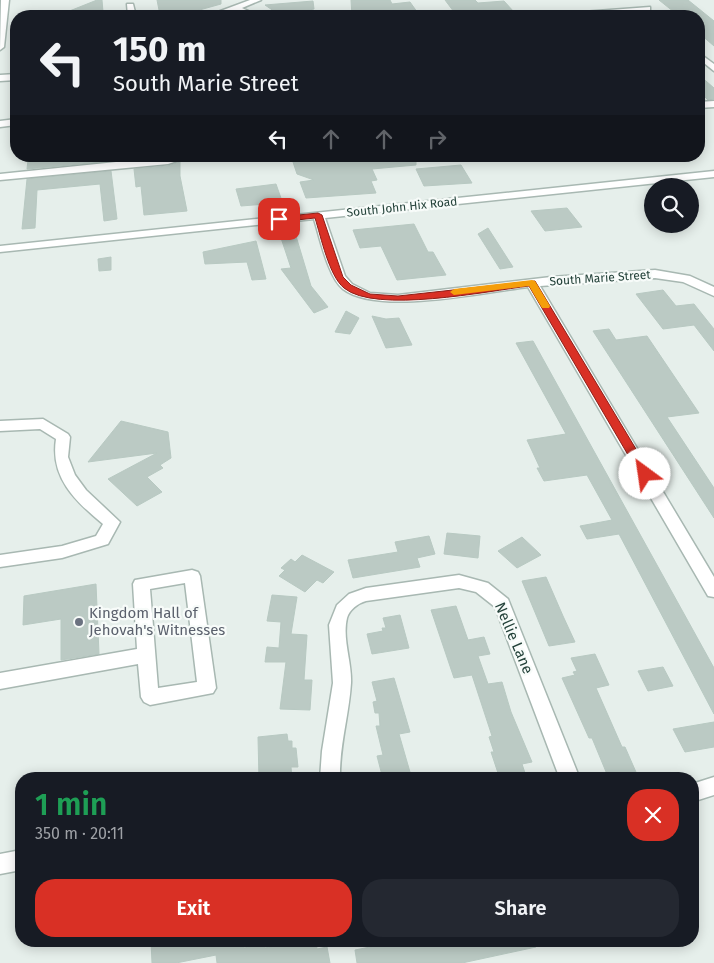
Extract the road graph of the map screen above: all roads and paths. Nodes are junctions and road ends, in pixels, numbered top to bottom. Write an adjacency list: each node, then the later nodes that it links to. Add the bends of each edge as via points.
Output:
1 (5, 0): 11 (street, via 5,34)
2 (258, 0): 5 (street)
3 (637, 0): 6 (street)
4 (130, 6): 7 (street)
5 (236, 8): 8 (street); 9 (street)
6 (647, 9): 10 (street)
7 (131, 10)
8 (230, 10)
9 (241, 10)
10 (634, 10)
11 (0, 47)
12 (158, 162): 14 (street)
13 (714, 174): 15 (street, South John Hix Road)
14 (0, 177)
15 (318, 215): 16 (street, South John Hix Road); 17 (street, South Marie Street, via 339,278 348,287 368,296 398,299)
16 (0, 249)
17 (532, 283): 18 (street, South Marie Street, via 664,274 686,279); 21 (street)
18 (714, 292)
19 (0, 426): 20 (street, via 43,424 63,437 61,457 68,475 90,506 112,522 102,540 62,552)
20 (0, 561)
21 (714, 591)
22 (147, 655): 22 (street, via 140,584 192,576 207,688 150,697); 23 (street)
23 (0, 681)
24 (330, 772): 25 (street, Nellie Lane, via 342,680 339,617 348,603 366,595 457,581 478,585 495,595 502,604)
25 (567, 772)
26 (714, 786): 27 (street)
27 (699, 790)
28 (15, 861): 29 (street)
29 (0, 864)

